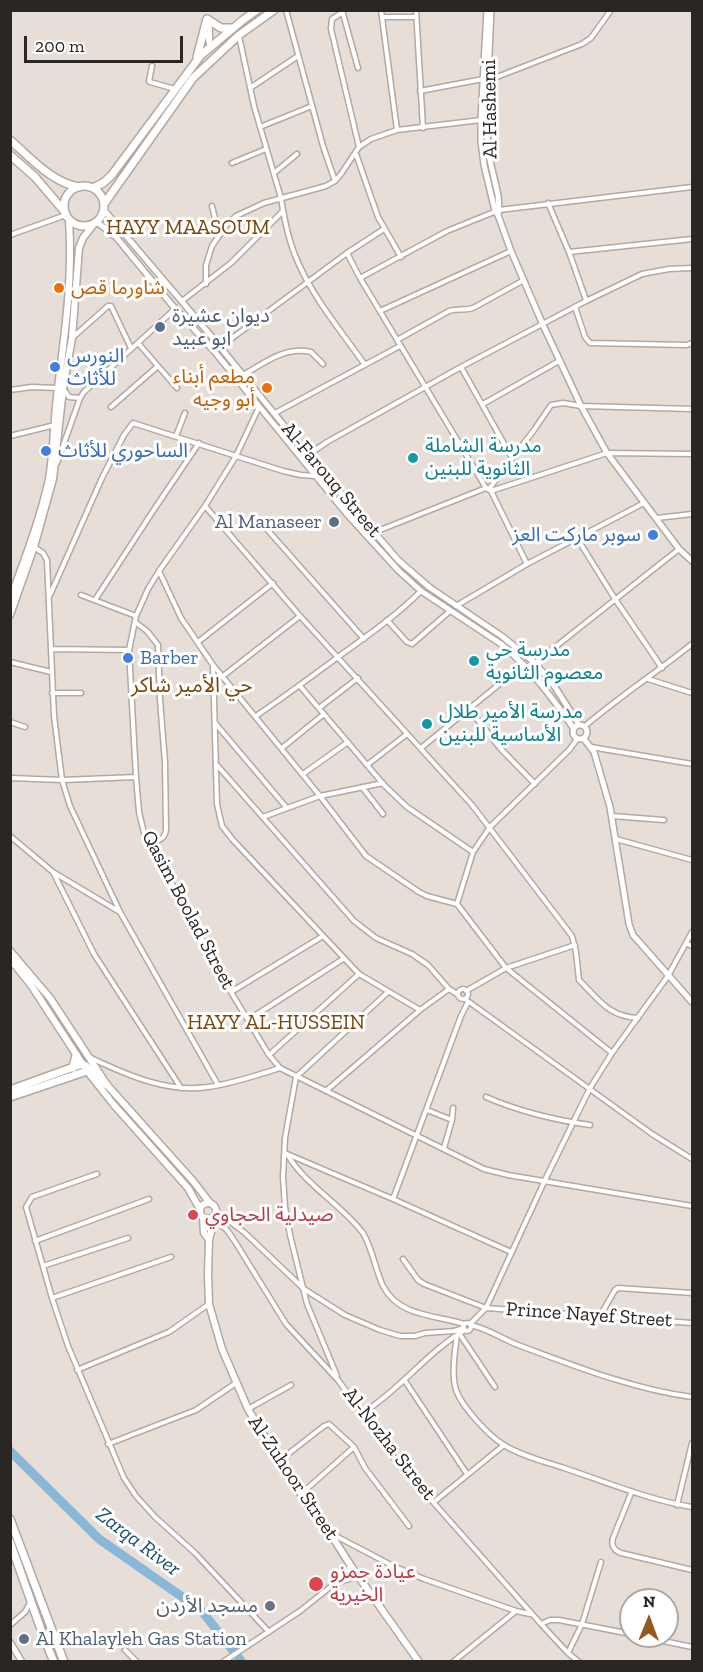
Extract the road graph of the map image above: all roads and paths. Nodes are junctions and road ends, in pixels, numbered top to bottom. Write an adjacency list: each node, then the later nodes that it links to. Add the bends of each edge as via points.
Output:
1 (206, 10): 12 (street)
2 (257, 10): 13 (main road)
3 (274, 10): 14 (main road)
4 (285, 10): 17 (street)
5 (381, 10): 10 (street)
6 (416, 10): 11 (street)
7 (489, 10): 22 (street, Al Hashemi)
8 (611, 10): 22 (street, via 582,44)
9 (342, 11): 20 (street); 32 (street, via 332,19 331,29)
10 (382, 17): 11 (street); 30 (street)
11 (416, 17): 25 (street)
12 (207, 19): 13 (main road, via 221,28); 15 (street); 18 (main road)
13 (233, 28): 15 (main road)
14 (239, 35): 16 (main road); 23 (street)
15 (210, 47): 16 (main road); 18 (main road); 21 (main road)
16 (223, 49): 21 (main road)
17 (298, 56): 23 (street); 26 (street)
18 (195, 63): 24 (main road)
19 (152, 66): 24 (street, via 150,82)
20 (357, 68)
21 (193, 78): 47 (main road)
22 (486, 79): 25 (street); 27 (street, Al Hashemi); 37 (street, Al Hashemi)
23 (250, 88): 28 (street)
24 (175, 89): 43 (main road, via 111,176)
25 (420, 91): 29 (street)
26 (312, 106): 28 (street); 40 (street)
27 (481, 120): 29 (street); 37 (street, Al Hashemi)
28 (261, 127): 33 (street)
29 (423, 128): 30 (street)
30 (397, 130): 32 (street)
31 (10, 140): 41 (main road, via 53,176)
32 (359, 147): 34 (street)
33 (267, 149): 38 (street); 39 (street)
34 (355, 153): 40 (street); 52 (street)
35 (10, 154): 50 (main road)
36 (297, 154): 39 (street)
37 (486, 160): 49 (street, Al Hashemi)
38 (231, 163)
39 (274, 172): 44 (street)
40 (335, 181): 44 (street)
41 (79, 187): 43 (main road); 50 (main road, via 67,196)
42 (693, 187): 45 (street)
43 (93, 188): 47 (main road)
44 (281, 198): 48 (street); 54 (street, via 236,216)
45 (548, 203): 49 (street); 57 (street)
46 (212, 206): 54 (street)
47 (104, 207): 51 (main road); 65 (street, Al-Farouq Street)
48 (283, 211): 63 (street, via 297,259); 64 (street)
49 (498, 212): 56 (street, Al Hashemi); 59 (street, via 447,231)
50 (67, 216): 51 (main road, via 81,226); 53 (street); 84 (main road, via 70,288)
51 (95, 223): 67 (street, Al-Farouq Street, via 116,237); 71 (main road, via 79,248)
52 (384, 229): 58 (street); 59 (street)
53 (10, 235)
54 (219, 236): 64 (street, via 206,266)
55 (693, 239): 57 (street)
56 (512, 251): 62 (street, Al Hashemi); 69 (street)
57 (569, 252): 66 (street)
58 (348, 253): 61 (street); 63 (street)
59 (401, 257): 61 (street)
60 (693, 268): 66 (street, via 642,274)
61 (360, 278): 69 (street)
62 (524, 280): 70 (street, Al Hashemi); 72 (street, via 473,308 449,311)
63 (309, 283): 76 (street); 80 (street)
64 (206, 284): 65 (street)
65 (181, 299): 67 (street); 76 (street, Al-Farouq Street)
66 (586, 301): 68 (street)
67 (174, 307): 73 (street); 92 (street, Al-Farouq Street)
68 (575, 307): 70 (street); 74 (street, via 590,343)
69 (380, 311): 72 (street)
70 (543, 325): 78 (street, Al Hashemi); 82 (street)
71 (72, 338): 77 (street, via 111,306); 84 (main road)
72 (397, 340): 75 (street)
73 (138, 343): 77 (street); 81 (street)
74 (693, 343)
75 (400, 346): 80 (street); 86 (street)
76 (220, 347): 83 (street, Al-Farouq Street)
77 (131, 348): 88 (street)
78 (559, 361): 89 (street); 90 (street, Al Hashemi)
79 (323, 364): 83 (street, via 311,352 289,351)
80 (365, 365): 95 (street)
81 (158, 366): 85 (street); 91 (street)
82 (461, 367): 86 (street); 89 (street)
83 (243, 375): 95 (street, Al-Farouq Street)
84 (61, 388): 87 (street); 88 (street, via 69,397); 96 (main road); 105 (main road)
85 (177, 388)
86 (425, 388): 102 (street); 107 (street)
87 (10, 390)
88 (80, 398): 105 (street)
89 (483, 404): 104 (street)
90 (581, 406): 93 (street); 100 (street, Al Hashemi); 104 (street, via 549,406)
91 (111, 407)
92 (259, 407): 103 (street, Qasim Boolad Street); 106 (street, Al-Farouq Street)
93 (693, 409)
94 (185, 413): 98 (street)
95 (275, 413): 102 (street, Al-Farouq Street)
96 (55, 425): 97 (street); 127 (main road, via 40,513)
97 (10, 436)
98 (176, 436): 99 (street); 125 (street, via 138,423 130,426)
99 (199, 444): 103 (street); 128 (street)
100 (607, 453): 101 (street); 107 (street); 108 (street, Al Hashemi)
101 (693, 454)
102 (308, 455): 110 (street, Al-Farouq Street)
103 (236, 456): 106 (street); 109 (street, Qasim Boolad Street)
104 (512, 458): 107 (street)
105 (55, 468): 117 (main road)
106 (316, 476): 111 (street, Al-Farouq Street)
107 (489, 489): 115 (street); 120 (street)
108 (644, 503): 113 (street); 116 (street)
109 (205, 506): 121 (street, Qasim Boolad Street); 122 (street)
110 (353, 507): 111 (street); 115 (street, Al-Farouq Street)
111 (346, 513): 123 (street, Al-Farouq Street)
112 (693, 514): 113 (street)
113 (657, 518): 118 (street)
114 (265, 527): 136 (street)
115 (375, 532): 129 (street, Al-Farouq Street, via 407,569)
116 (577, 538): 120 (street); 126 (street)
117 (34, 547): 125 (street, via 46,556); 131 (main road)
118 (679, 549): 119 (street); 126 (street)
119 (693, 561)
120 (527, 564): 129 (street)
121 (159, 571): 132 (street, Qasim Boolad Street); 137 (street, via 181,618)
122 (273, 583): 133 (street); 137 (street)
123 (421, 591): 130 (street, Al-Farouq Street); 134 (street)
124 (81, 595): 128 (street)
125 (49, 596): 139 (street)
126 (615, 599): 143 (street); 146 (street)
127 (10, 600)
128 (95, 600): 132 (street)
129 (456, 606): 143 (street, Al-Farouq Street)
130 (450, 611): 134 (street, via 412,644); 144 (street, Al-Farouq Street)
131 (10, 615)
132 (136, 616): 135 (street, Qasim Boolad Street)
133 (300, 616): 141 (street); 148 (street)
134 (387, 620): 136 (street)
135 (135, 622): 140 (street, Qasim Boolad Street); 189 (street, via 158,645 166,829 163,838)
136 (364, 639): 141 (street)
137 (198, 642): 145 (street)
138 (693, 644): 146 (street)
139 (51, 649): 140 (street); 147 (street)
140 (129, 650): 174 (street, Qasim Boolad Street)
141 (338, 657): 149 (street); 151 (street)
142 (10, 662): 147 (street)
143 (535, 663): 162 (street, Al-Farouq Street)
144 (524, 664): 156 (street); 162 (street, Al-Farouq Street)
145 (213, 665): 148 (street); 160 (street)
146 (662, 668): 150 (street)
147 (51, 672): 152 (street)
148 (223, 676): 158 (street)
149 (358, 678): 155 (street); 163 (street)
150 (648, 679): 154 (street); 162 (street)
151 (300, 686): 155 (street); 158 (street)
152 (52, 693): 153 (street); 176 (street)
153 (81, 693)
154 (693, 693)
155 (319, 708): 157 (street)
156 (469, 709): 169 (street); 178 (street)
157 (324, 714): 166 (street); 168 (street)
158 (256, 716): 168 (street)
159 (10, 722): 161 (street)
160 (214, 722): 170 (street); 181 (street)
161 (24, 727)
162 (579, 727): 164 (street, via 573,734); 165 (street, via 588,731)
163 (407, 734): 169 (street); 172 (street)
164 (577, 739): 165 (street); 178 (street)
165 (584, 739): 167 (street)
166 (348, 742): 172 (street); 173 (street)
167 (591, 747): 171 (street); 183 (street)
168 (282, 748): 173 (street)
169 (421, 748): 186 (street)
170 (215, 764): 184 (street); 196 (street, via 222,826)
171 (693, 764)
172 (368, 765): 177 (street)
173 (303, 774): 180 (street)
174 (136, 777): 176 (street); 189 (street, Qasim Boolad Street, via 141,822)
175 (10, 778): 176 (street)
176 (62, 780): 194 (street, via 70,806)
177 (383, 783): 179 (street); 190 (street, via 407,807)
178 (535, 784): 186 (street)
179 (362, 787): 180 (street); 182 (street)
180 (320, 795): 181 (street); 193 (street, via 366,856 419,892)
181 (286, 807): 184 (street)
182 (383, 814)
183 (612, 816): 185 (street); 188 (street)
184 (264, 817): 206 (street, via 354,921 376,938 428,965)
185 (664, 820)
186 (490, 827): 190 (street); 198 (street)
187 (10, 836): 192 (street)
188 (616, 839): 191 (street); 205 (street, via 633,935)
189 (149, 844): 208 (street, Qasim Boolad Street)
190 (473, 852): 193 (street)
191 (693, 860)
192 (52, 872): 194 (street); 232 (street, via 94,954)
193 (457, 904): 203 (street)
194 (120, 912): 230 (street)
195 (693, 932): 197 (street)
196 (323, 936): 202 (street); 208 (street)
197 (687, 944): 199 (street); 205 (street)
198 (575, 945): 203 (street); 216 (street, via 579,980 614,1013)
199 (693, 946)
200 (10, 951): 211 (main road)
201 (10, 959): 214 (main road)
202 (343, 959): 204 (street); 217 (street)
203 (506, 968): 207 (street); 218 (street)
204 (359, 974): 209 (street); 220 (street)
205 (668, 976): 213 (street); 216 (street)
206 (449, 989): 210 (street); 215 (street)
207 (466, 991): 210 (street, via 461,989); 212 (street)
208 (231, 992): 217 (street, Qasim Boolad Street)
209 (388, 992): 215 (street); 228 (street)
210 (457, 994): 212 (street)
211 (50, 998): 214 (main road); 221 (main road)
212 (466, 1000): 231 (street); 237 (street)
213 (693, 1002)
214 (43, 1003): 219 (main road)
215 (420, 1010): 233 (street)
216 (638, 1018): 218 (street)
217 (248, 1020): 220 (street, Qasim Boolad Street)
218 (612, 1053): 231 (street)
219 (76, 1054): 222 (main road); 224 (main road)
220 (269, 1055): 225 (street, Qasim Boolad Street)
221 (87, 1057): 223 (street); 227 (main road)
222 (82, 1064): 224 (main road); 226 (main road); 229 (main road)
223 (105, 1065): 227 (street); 232 (street)
224 (73, 1068): 234 (main road)
225 (280, 1068): 228 (street, Qasim Boolad Street); 230 (street)
226 (87, 1071): 234 (main road); 251 (main road, via 188,1188)
227 (97, 1071): 229 (main road)
228 (296, 1077): 233 (street, Qasim Boolad Street); 243 (street)
229 (106, 1085): 249 (main road)
230 (218, 1085): 232 (street)
231 (590, 1088): 239 (street); 244 (street)
232 (181, 1089)
233 (327, 1090): 241 (street, Qasim Boolad Street)
234 (11, 1094)
235 (486, 1097): 239 (street, via 508,1107)
236 (453, 1107): 238 (street)
237 (427, 1110): 238 (street); 241 (street)
238 (452, 1120): 242 (street)
239 (573, 1122): 240 (street); 246 (street)
240 (590, 1125)
241 (416, 1135): 242 (street, Qasim Boolad Street); 248 (street)
242 (444, 1148): 246 (street, Qasim Boolad Street, via 484,1169)
243 (285, 1153): 248 (street); 260 (street, via 285,1207); 268 (street, via 363,1233 383,1287 391,1297 408,1310)
244 (693, 1159)
245 (97, 1174): 255 (street, via 32,1197 26,1207)
246 (545, 1180): 250 (street, Qasim Boolad Street); 256 (street)
247 (149, 1199): 255 (street)
248 (393, 1199): 256 (street)
249 (210, 1203): 251 (main road); 252 (main road)
250 (693, 1206)
251 (200, 1209): 253 (main road, via 200,1214)
252 (216, 1210): 253 (main road); 260 (street)
253 (209, 1218): 263 (main road, Al-Zuhoor Street); 271 (street, Al-Nozha Street, via 227,1230 286,1324)
254 (128, 1238): 259 (street)
255 (35, 1241): 259 (street)
256 (511, 1252): 264 (street)
257 (171, 1257): 262 (street)
258 (403, 1259): 264 (street, Prince Nayef Street, via 424,1284)
259 (43, 1266): 262 (street)
260 (304, 1289): 268 (street, via 345,1315 400,1336); 271 (street)
261 (693, 1293): 265 (street, via 618,1288)
262 (52, 1298): 270 (street)
263 (209, 1304): 270 (street, via 169,1332); 273 (main road, Al-Zuhoor Street)
264 (486, 1308): 265 (street, Prince Nayef Street); 267 (street)
265 (600, 1316): 266 (street, Prince Nayef Street)
266 (693, 1323)
267 (471, 1324): 268 (street, via 470,1330); 276 (street, via 604,1377)
268 (464, 1327): 269 (street)
269 (458, 1334): 272 (street); 275 (street); 280 (street, via 456,1390 479,1423)
270 (77, 1370): 279 (street)
271 (338, 1380): 278 (street, Al-Nozha Street)
272 (405, 1381): 278 (street); 284 (street)
273 (236, 1383): 277 (main road, Al-Zuhoor Street); 279 (street, via 195,1410)
274 (291, 1385): 277 (street)
275 (495, 1387)
276 (693, 1396)
277 (248, 1409): 283 (main road, Al-Zuhoor Street)
278 (363, 1413): 287 (street, Al-Nozha Street, via 395,1459)
279 (108, 1444): 306 (street, via 136,1496)
280 (504, 1445): 284 (street); 285 (street)
281 (692, 1446): 288 (street)
282 (354, 1448): 283 (street, via 327,1424); 286 (street); 291 (street)
283 (279, 1461): 286 (main road, Al-Zuhoor Street)
284 (467, 1474): 287 (street)
285 (632, 1491): 288 (street); 296 (street, via 613,1538 615,1550)
286 (301, 1494): 292 (main road, Al-Zuhoor Street)
287 (434, 1502): 302 (street, Al-Nozha Street)
288 (677, 1504): 289 (street)
289 (693, 1507)
290 (10, 1519): 298 (main road)
291 (409, 1526)
292 (330, 1533): 295 (main road, Al-Zuhoor Street); 301 (street, via 424,1579)
293 (10, 1542): 298 (main road)
294 (601, 1562): 304 (street)
295 (351, 1566): 297 (main road, Al-Zuhoor Street); 299 (street)
296 (693, 1570)
297 (358, 1576): 299 (street); 317 (main road, Al-Zuhoor Street)
298 (27, 1577): 300 (main road); 315 (main road)
299 (333, 1584): 306 (street)
300 (31, 1600): 305 (street, via 25,1612); 314 (main road)
301 (516, 1611): 302 (street); 318 (street)
302 (531, 1614): 303 (street, Al-Nozha Street)
303 (541, 1624): 304 (street, via 554,1620); 310 (street, Al-Nozha Street)
304 (582, 1624): 307 (street); 310 (street)
305 (10, 1625)
306 (269, 1632): 312 (street)
307 (619, 1632)
308 (10, 1642): 313 (street)
309 (125, 1650): 316 (street)
310 (568, 1653): 311 (street, Al-Nozha Street)
311 (575, 1660)
312 (224, 1661)
313 (22, 1662)
314 (54, 1662)
315 (64, 1662)
316 (137, 1662)
317 (419, 1662)
318 (453, 1662)

